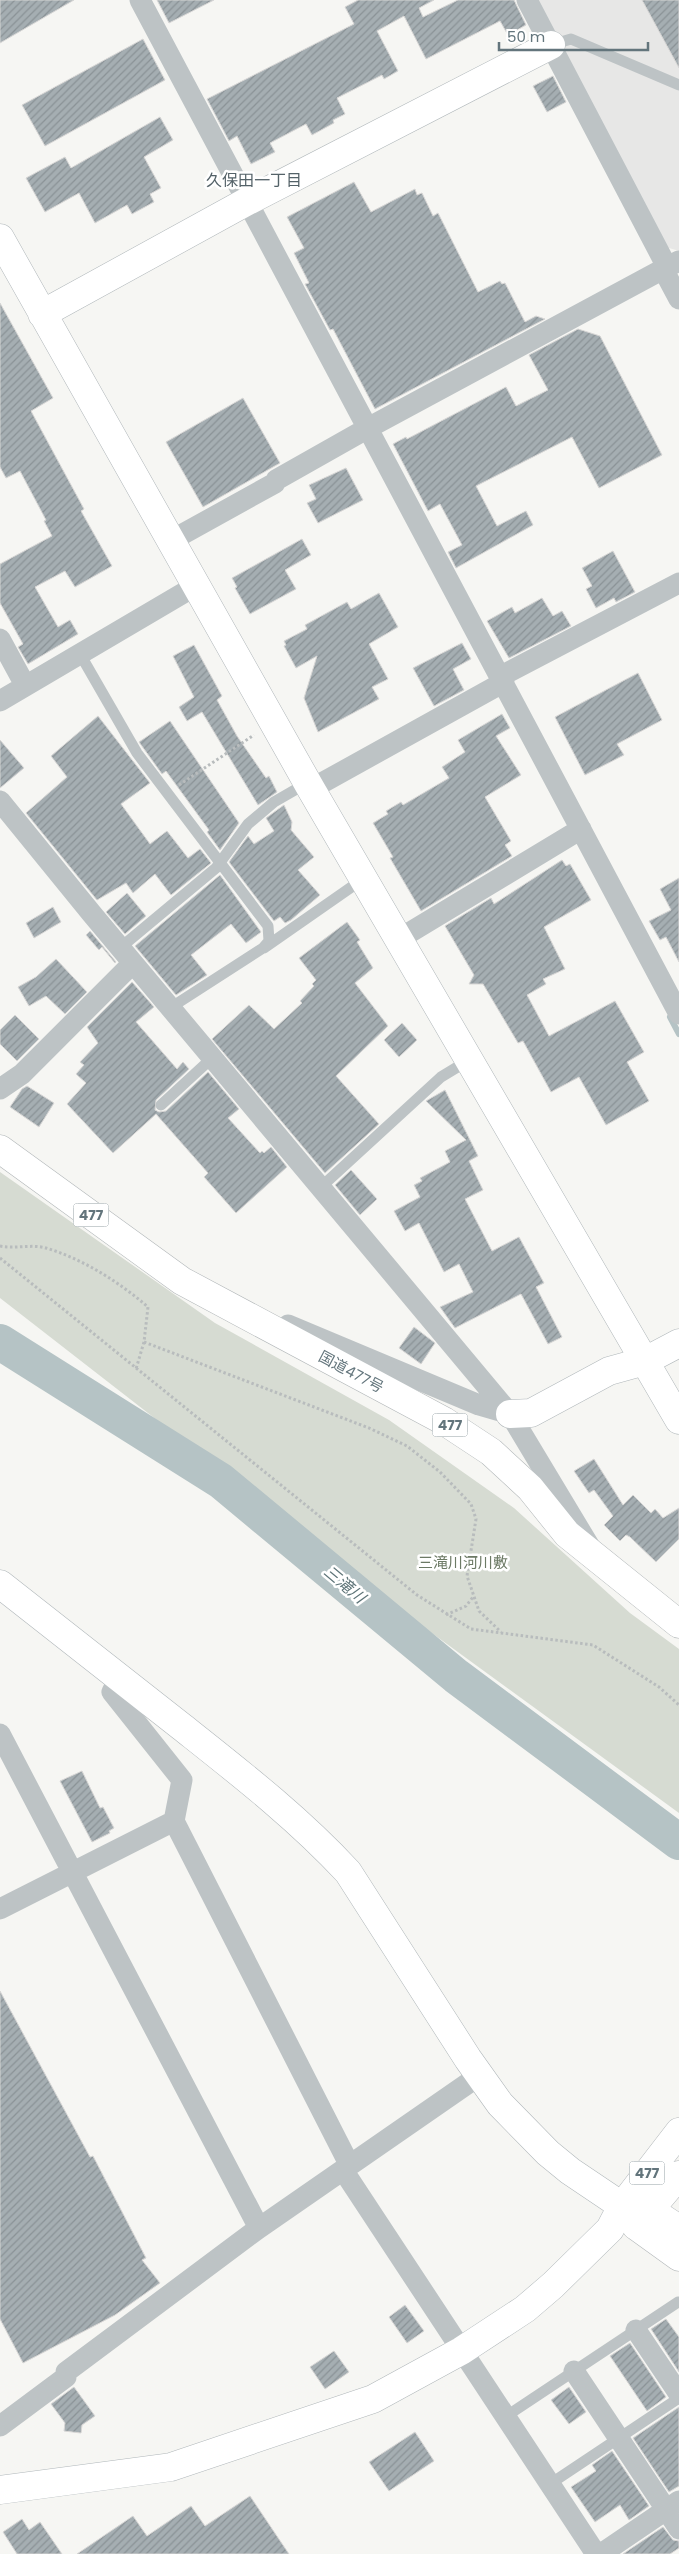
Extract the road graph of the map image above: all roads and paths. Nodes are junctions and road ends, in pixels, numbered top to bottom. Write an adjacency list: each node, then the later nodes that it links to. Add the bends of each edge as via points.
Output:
1 (140, 0): 5 (street)
2 (527, 0): 3 (street)
3 (551, 45): 4 (lane, via 571,39); 5 (main road); 7 (street)
4 (679, 84)
5 (246, 202): 9 (main road); 10 (street)
6 (0, 238): 9 (main road)
7 (670, 265): 8 (street); 10 (street)
8 (679, 299)
9 (42, 314): 11 (main road)
10 (368, 428): 11 (street); 16 (street)
11 (172, 540): 13 (main road)
12 (679, 582): 16 (street)
13 (197, 586): 15 (street); 20 (main road)
14 (0, 639): 17 (street)
15 (80, 654): 17 (street); 21 (lane, via 137,753)
16 (502, 679): 20 (street); 23 (street)
17 (26, 685): 18 (street)
18 (0, 701)
19 (254, 736): 21 (path)
20 (309, 786): 24 (lane, via 274,802 248,824); 25 (main road)
21 (168, 792): 24 (lane)
22 (0, 801): 28 (street)
23 (581, 829): 26 (street); 30 (street)
24 (221, 862): 27 (lane, via 268,926 269,941); 28 (lane)
25 (364, 879): 26 (main road); 27 (lane)
26 (399, 939): 32 (main road)
27 (263, 948): 29 (lane)
28 (127, 955): 29 (street); 33 (street, via 22,1074)
29 (170, 1008): 31 (street)
30 (679, 1014)
31 (212, 1058): 34 (lane); 36 (street)
32 (469, 1060): 36 (lane, via 441,1077); 42 (main road)
33 (0, 1088)
34 (162, 1105)
35 (0, 1149): 39 (main road, 国道477号 / 477)
36 (320, 1188): 44 (street)
37 (0, 1246): 40 (path, via 44,1248 86,1264 112,1280 148,1308)
38 (0, 1258): 43 (path)
39 (182, 1282): 44 (street, via 479,1405); 46 (main road, 国道477号 / 477, via 444,1421 491,1452 530,1488 567,1534)
40 (144, 1342): 43 (path); 48 (path, via 369,1428 407,1446 440,1472 470,1504 476,1519 467,1576)
41 (679, 1343): 42 (main road)
42 (645, 1361): 44 (main road, via 609,1371 532,1413); 45 (main road)
43 (136, 1369): 49 (path)
44 (510, 1414): 46 (street)
45 (679, 1420)
46 (597, 1559): 50 (main road, 国道477号 / 477)
47 (0, 1584): 52 (main road)
48 (474, 1596): 49 (path, via 466,1606); 51 (path, via 478,1611)
49 (445, 1615): 51 (path, via 471,1630)
50 (679, 1624)
51 (502, 1633): 53 (path, via 593,1646 658,1687)
52 (119, 1678): 55 (street, via 112,1692 182,1780); 58 (main road, via 293,1817 338,1861)
53 (679, 1705)
54 (0, 1734): 56 (street)
55 (174, 1821): 56 (street); 60 (street)
56 (72, 1872): 57 (street); 63 (street)
57 (0, 1909)
58 (480, 2075): 60 (street); 62 (main road, via 500,2104 548,2153)
59 (676, 2136): 62 (main road, 477)
60 (346, 2167): 63 (street); 68 (street)
61 (679, 2175): 62 (main road, 477)
62 (629, 2218): 64 (main road); 65 (main road); 68 (main road, via 525,2308)
63 (259, 2228): 73 (street, via 66,2372 66,2377)
64 (679, 2229)
65 (679, 2257)
66 (678, 2302): 67 (lane)
67 (636, 2330): 69 (lane); 70 (street)
68 (461, 2351): 72 (street); 76 (main road, via 373,2399 171,2467)
69 (574, 2371): 72 (lane); 74 (street)
70 (679, 2394)
71 (679, 2398): 74 (lane)
72 (505, 2417): 75 (street)
73 (0, 2426)
74 (619, 2438): 75 (lane); 77 (street)
75 (550, 2484): 79 (street)
76 (0, 2490)
77 (673, 2506): 78 (street); 80 (street)
78 (679, 2529)
79 (596, 2554)
80 (602, 2554)

